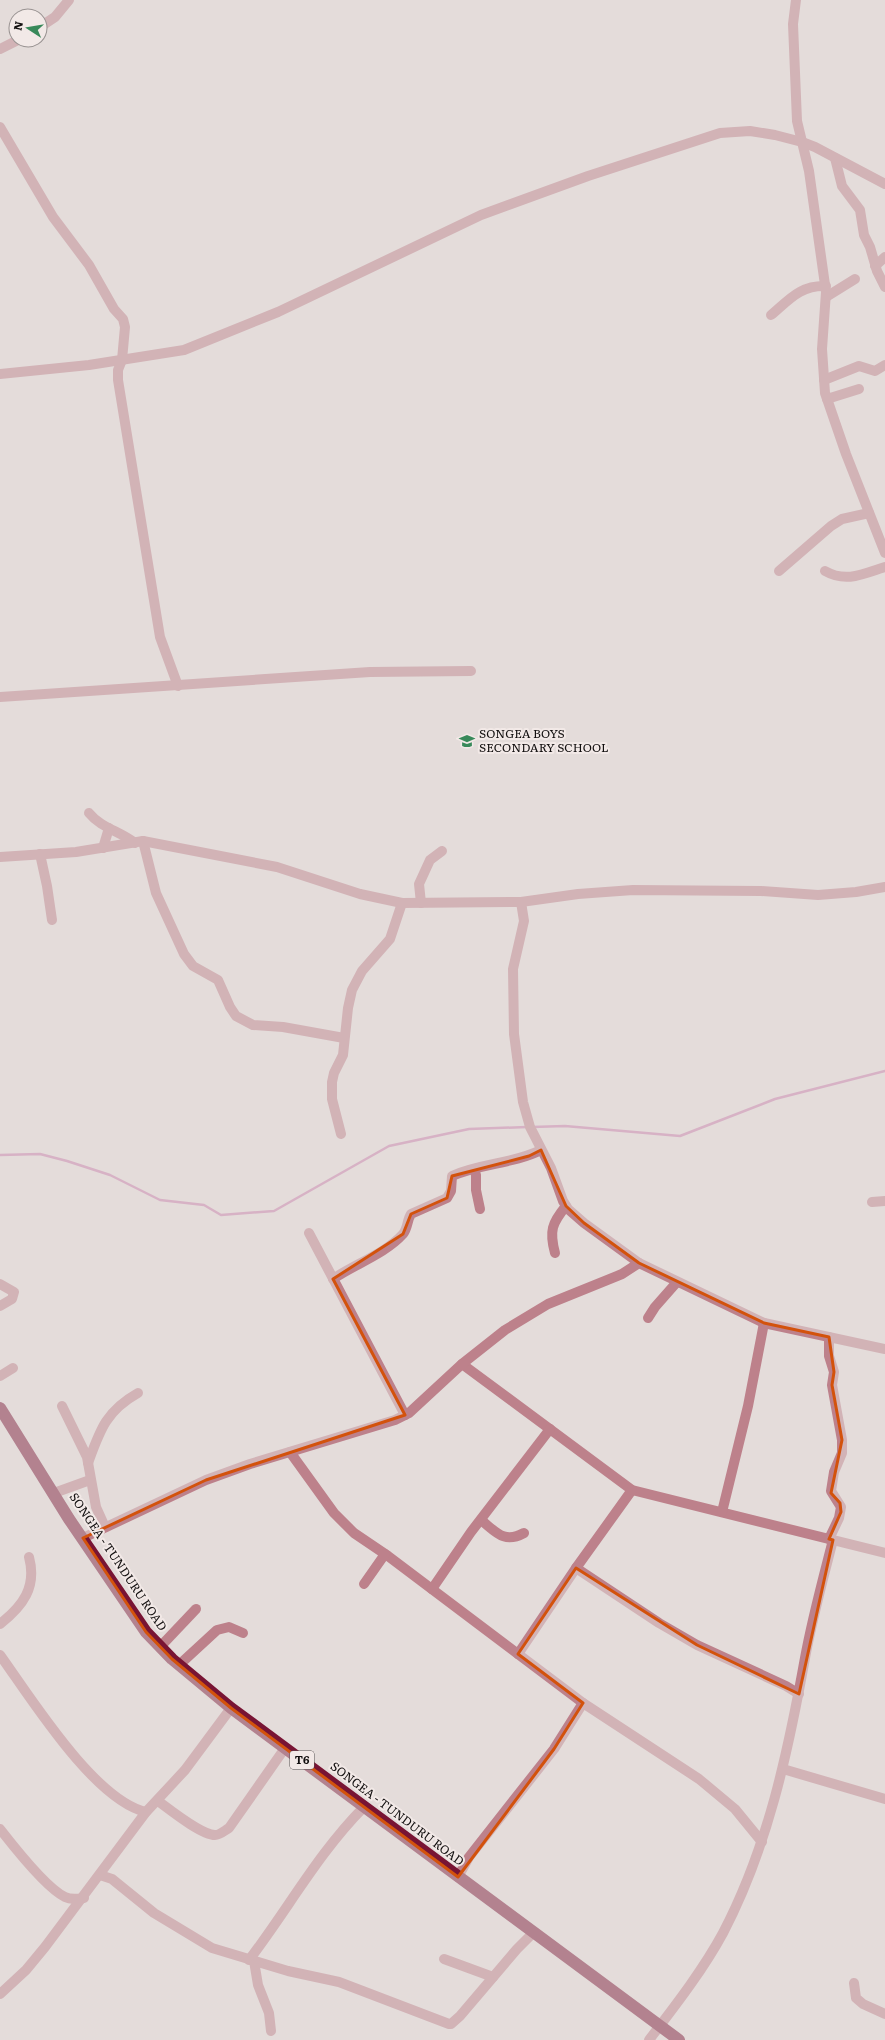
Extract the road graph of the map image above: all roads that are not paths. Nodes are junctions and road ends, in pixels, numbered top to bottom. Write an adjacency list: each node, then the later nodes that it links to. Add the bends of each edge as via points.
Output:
1 (69, 0): 3 (street, via 55,17)
2 (796, 0): 5 (street, via 793,24 796,108)
3 (48, 21)
4 (0, 126): 15 (street, via 53,217 81,253 114,309 123,319 125,327)
5 (802, 142): 6 (street); 11 (street); 15 (street, via 750,131 720,133 481,214 278,312 199,345 184,350)
6 (835, 158): 7 (street); 9 (street, via 842,186 860,210 862,230)
7 (885, 184)
8 (885, 257): 9 (street)
9 (875, 266): 12 (street)
10 (855, 278): 13 (street)
11 (826, 286): 13 (street); 14 (street, via 806,287)
12 (885, 287)
13 (826, 297): 18 (street, via 822,342)
14 (771, 315)
15 (122, 360): 17 (street); 27 (street, via 118,380 160,637)
16 (885, 365): 18 (street, via 875,371 859,366)
17 (0, 374)
18 (824, 380): 20 (street)
19 (858, 389): 20 (street)
20 (827, 399): 21 (street)
21 (869, 513): 22 (street); 24 (street, via 842,520 831,526)
22 (885, 553)
23 (885, 567): 25 (street, via 850,578)
24 (779, 571)
25 (825, 571)
26 (471, 671): 27 (street, via 370,672)
27 (178, 686): 28 (street)
28 (0, 697)
29 (89, 813): 30 (street)
30 (109, 828): 31 (street); 32 (street)
31 (139, 842): 32 (street); 38 (street, via 271,866 376,898); 41 (street, via 156,893 184,954 193,966 218,980 236,1016 253,1025 284,1027)
32 (103, 848): 34 (street)
33 (442, 851): 39 (street, via 430,860 419,884)
34 (40, 854): 35 (street); 40 (street)
35 (0, 856)
36 (885, 887): 37 (street, via 818,895 761,891 608,891)
37 (521, 902): 39 (street); 43 (street, via 524,921 513,966 514,1034 523,1102 530,1127)
38 (402, 903): 39 (street); 41 (street, via 390,939 362,971 352,990)
39 (421, 903)
40 (52, 920)
41 (344, 1038): 42 (street, via 342,1055 332,1082 332,1099)
42 (341, 1134)
43 (541, 1150): 44 (street, via 529,1156); 47 (street)
44 (474, 1169): 48 (street); 52 (street, via 452,1176 451,1191 447,1198 411,1214 403,1234 376,1254 351,1266)
45 (885, 1201): 46 (street)
46 (872, 1202)
47 (566, 1206): 50 (street, via 553,1227 552,1242); 51 (street, via 584,1223)
48 (480, 1209)
49 (309, 1233): 52 (street)
50 (555, 1253)
51 (639, 1263): 53 (street); 60 (street, via 622,1274 548,1304 505,1330)
52 (333, 1279): 66 (street)
53 (677, 1282): 56 (street, via 654,1307); 57 (street)
54 (0, 1284): 55 (street, via 14,1292 12,1300)
55 (0, 1306)
56 (648, 1318)
57 (764, 1323): 58 (street); 73 (street, via 748,1406)
58 (828, 1337): 59 (street); 78 (street, via 829,1356 834,1372 832,1385 842,1440 842,1453 834,1472 831,1492 840,1503 841,1512)
59 (885, 1349)
60 (462, 1364): 66 (street); 67 (street)
61 (13, 1368): 62 (street)
62 (0, 1376)
63 (138, 1393): 69 (street, via 122,1402 106,1421 98,1434)
64 (62, 1406): 69 (street)
65 (0, 1408): 72 (highway, SONGEA - TUNDURU ROAD / T6)
66 (406, 1415): 68 (street)
67 (550, 1429): 71 (street); 74 (street)
68 (290, 1452): 75 (street, via 206,1480); 80 (street, via 334,1513 354,1533)
69 (88, 1463): 70 (street)
70 (90, 1480): 72 (street); 75 (street, via 96,1507)
71 (632, 1490): 73 (street); 82 (street)
72 (54, 1493): 77 (highway, SONGEA - TUNDURU ROAD / T6)
73 (722, 1512): 78 (street)
74 (480, 1520): 76 (street, via 504,1537 511,1538); 84 (street)
75 (105, 1527): 77 (street)
76 (524, 1533)
77 (83, 1538): 88 (highway, SONGEA - TUNDURU ROAD / T6, via 146,1632)
78 (831, 1540): 79 (street); 92 (street)
79 (885, 1553)
80 (385, 1554): 83 (street); 84 (street)
81 (29, 1557): 86 (street, via 32,1569 28,1592 16,1610)
82 (576, 1568): 90 (street); 92 (street, via 697,1645)
83 (364, 1584)
84 (432, 1589): 90 (street)
85 (196, 1609): 88 (street)
86 (0, 1624)
87 (243, 1633): 91 (street, via 229,1627 217,1630)
88 (160, 1648): 91 (highway, SONGEA - TUNDURU ROAD / T6)
89 (0, 1654): 100 (street, via 58,1736 94,1777 127,1805)
90 (518, 1654): 93 (street)
91 (179, 1665): 94 (highway, SONGEA - TUNDURU ROAD / T6)
92 (799, 1694): 96 (street)
93 (583, 1703): 102 (street, via 699,1779 735,1809); 104 (street, via 554,1749 469,1857)
94 (231, 1708): 95 (highway, SONGEA - TUNDURU ROAD / T6); 98 (street, via 185,1770)
95 (285, 1748): 98 (street, via 229,1828 220,1835 203,1830); 99 (highway, SONGEA - TUNDURU ROAD / T6)
96 (783, 1769): 97 (street); 102 (street)
97 (885, 1799)
98 (158, 1801): 100 (street)
99 (364, 1807): 104 (highway, SONGEA - TUNDURU ROAD / T6); 108 (street, via 349,1822 294,1896)
100 (146, 1812): 103 (street)
101 (0, 1829): 105 (street, via 58,1892 69,1898)
102 (762, 1842): 113 (street, via 722,1934)
103 (100, 1875): 105 (street); 108 (street, via 112,1879 154,1913 189,1936 212,1948)
104 (458, 1877): 106 (highway, SONGEA - TUNDURU ROAD / T6)
105 (84, 1898): 111 (street, via 26,1970)
106 (533, 1933): 109 (street); 113 (highway, SONGEA - TUNDURU ROAD / T6)
107 (444, 1959): 109 (street)
108 (252, 1961): 109 (street, via 339,1982 449,2024 460,2016); 114 (street, via 258,1985 270,2013)
109 (493, 1977)
110 (854, 1983): 112 (street, via 856,1998)
111 (0, 1994)
112 (885, 2014)
113 (660, 2026): 115 (street); 116 (highway, SONGEA - TUNDURU ROAD / T6)
114 (271, 2031)
115 (649, 2040)
116 (679, 2040)

